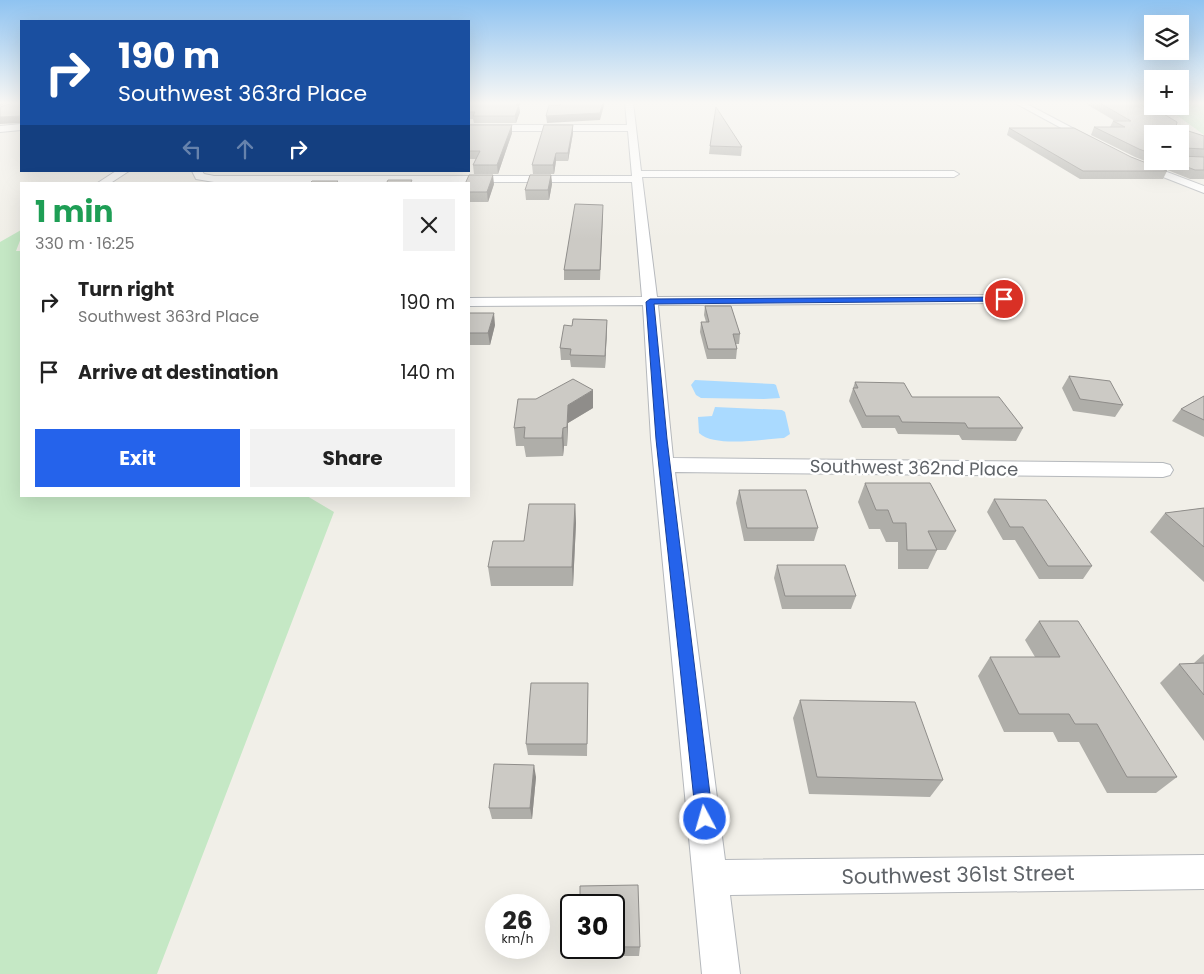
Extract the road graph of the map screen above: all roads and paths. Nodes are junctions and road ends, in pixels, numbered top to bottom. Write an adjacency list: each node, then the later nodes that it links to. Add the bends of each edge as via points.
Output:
1 (634, 147): 8 (street)
2 (1144, 161): 3 (street, via 1131,161)
3 (1144, 166)
4 (1154, 170): 10 (street)
5 (122, 172): 9 (street)
6 (197, 173): 8 (street, via 214,179)
7 (954, 174): 8 (street)
8 (638, 176): 13 (street)
9 (105, 182)
10 (1204, 190)
11 (1004, 299): 13 (street)
12 (470, 302): 13 (street)
13 (650, 302): 14 (street)
14 (665, 465): 15 (street, Southwest 362nd Place); 17 (street)
15 (1163, 470)
16 (1204, 872): 17 (street, Southwest 361st Street)
17 (711, 878): 18 (street)
18 (721, 974)

